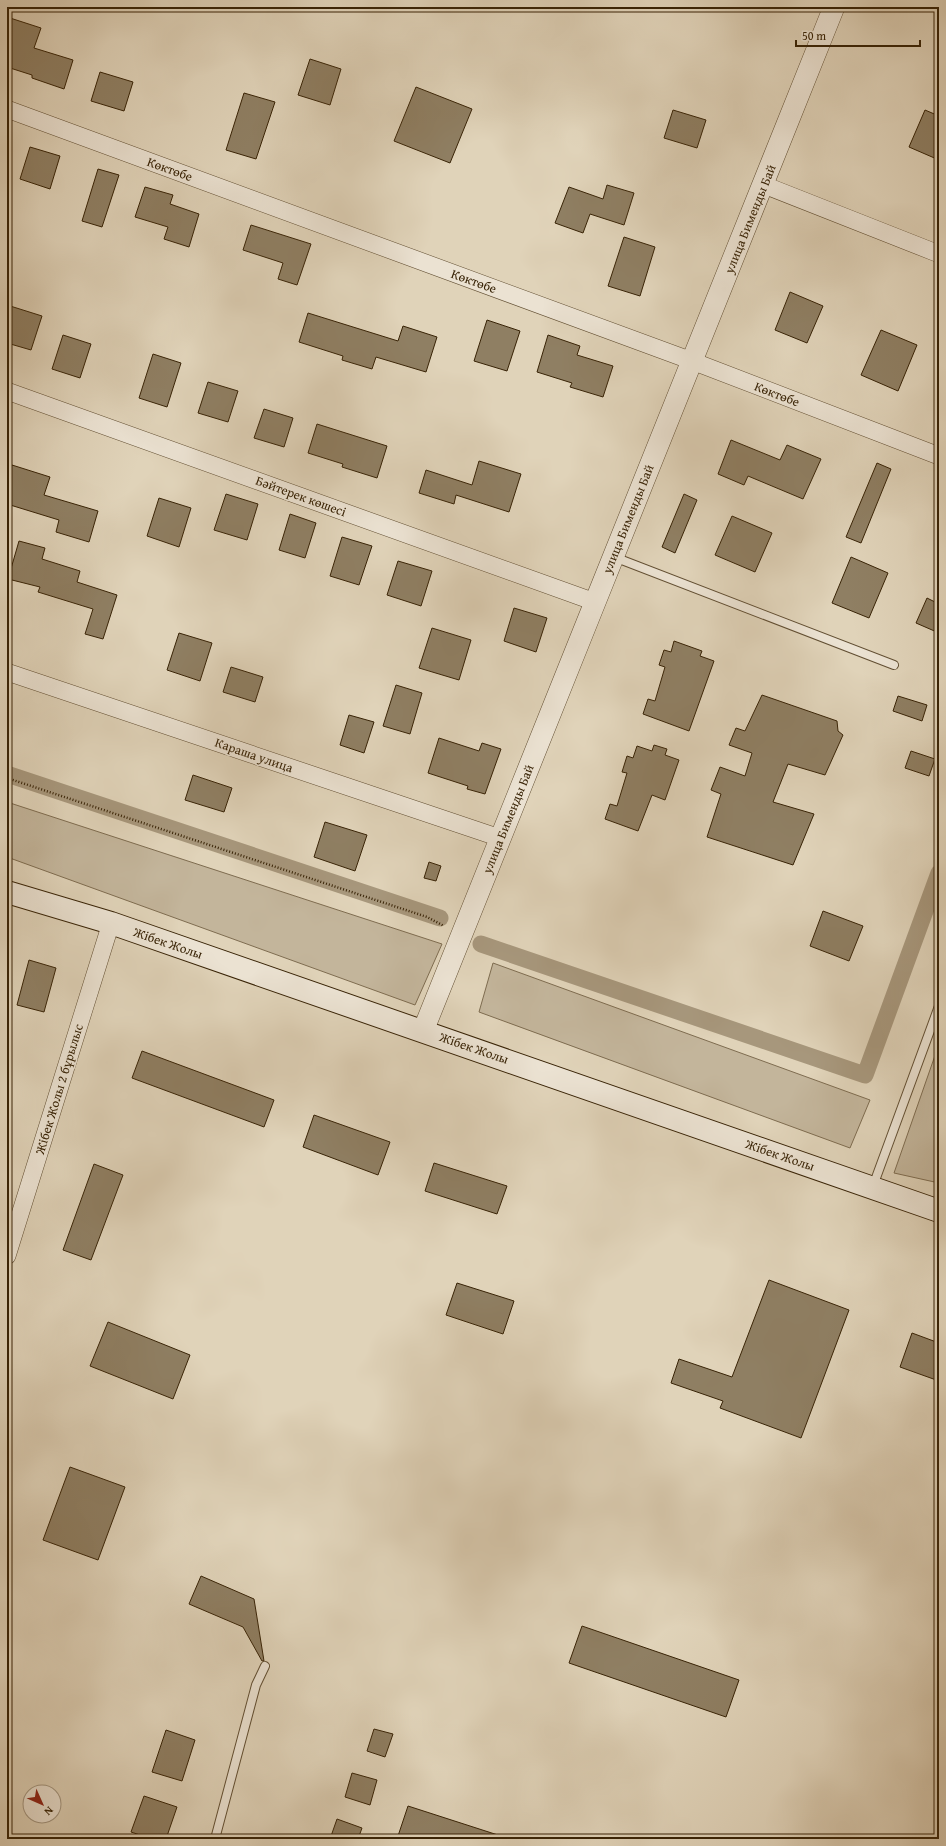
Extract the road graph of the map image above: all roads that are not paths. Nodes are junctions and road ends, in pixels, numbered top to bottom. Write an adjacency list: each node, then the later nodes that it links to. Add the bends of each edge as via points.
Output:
1 (834, 7): 3 (street, улица Бименды Бай)
2 (7, 110): 5 (street, Көктөбе)
3 (764, 185): 4 (street); 5 (street, улица Бименды Бай)
4 (939, 254)
5 (692, 361): 7 (street, Көктөбе); 8 (street, улица Бименды Бай)
6 (7, 391): 9 (street, Бәйтерек көшесі)
7 (939, 456)
8 (613, 557): 9 (street, улица Бименды Бай); 10 (lane)
9 (595, 602): 12 (street, улица Бименды Бай)
10 (894, 665)
11 (7, 672): 12 (street, Караша улица)
12 (500, 838): 16 (street, улица Бименды Бай)
13 (7, 892): 14 (main road, Жібек Жолы)
14 (111, 923): 16 (main road, Жібек Жолы); 19 (street, Жібек Жолы 2 бұрылыс)
15 (939, 1006): 17 (lane)
16 (423, 1031): 17 (main road, Жібек Жолы)
17 (873, 1187): 18 (main road, Жібек Жолы)
18 (939, 1211)
19 (7, 1256)
20 (265, 1666): 21 (lane, via 256,1685)
21 (215, 1839)

